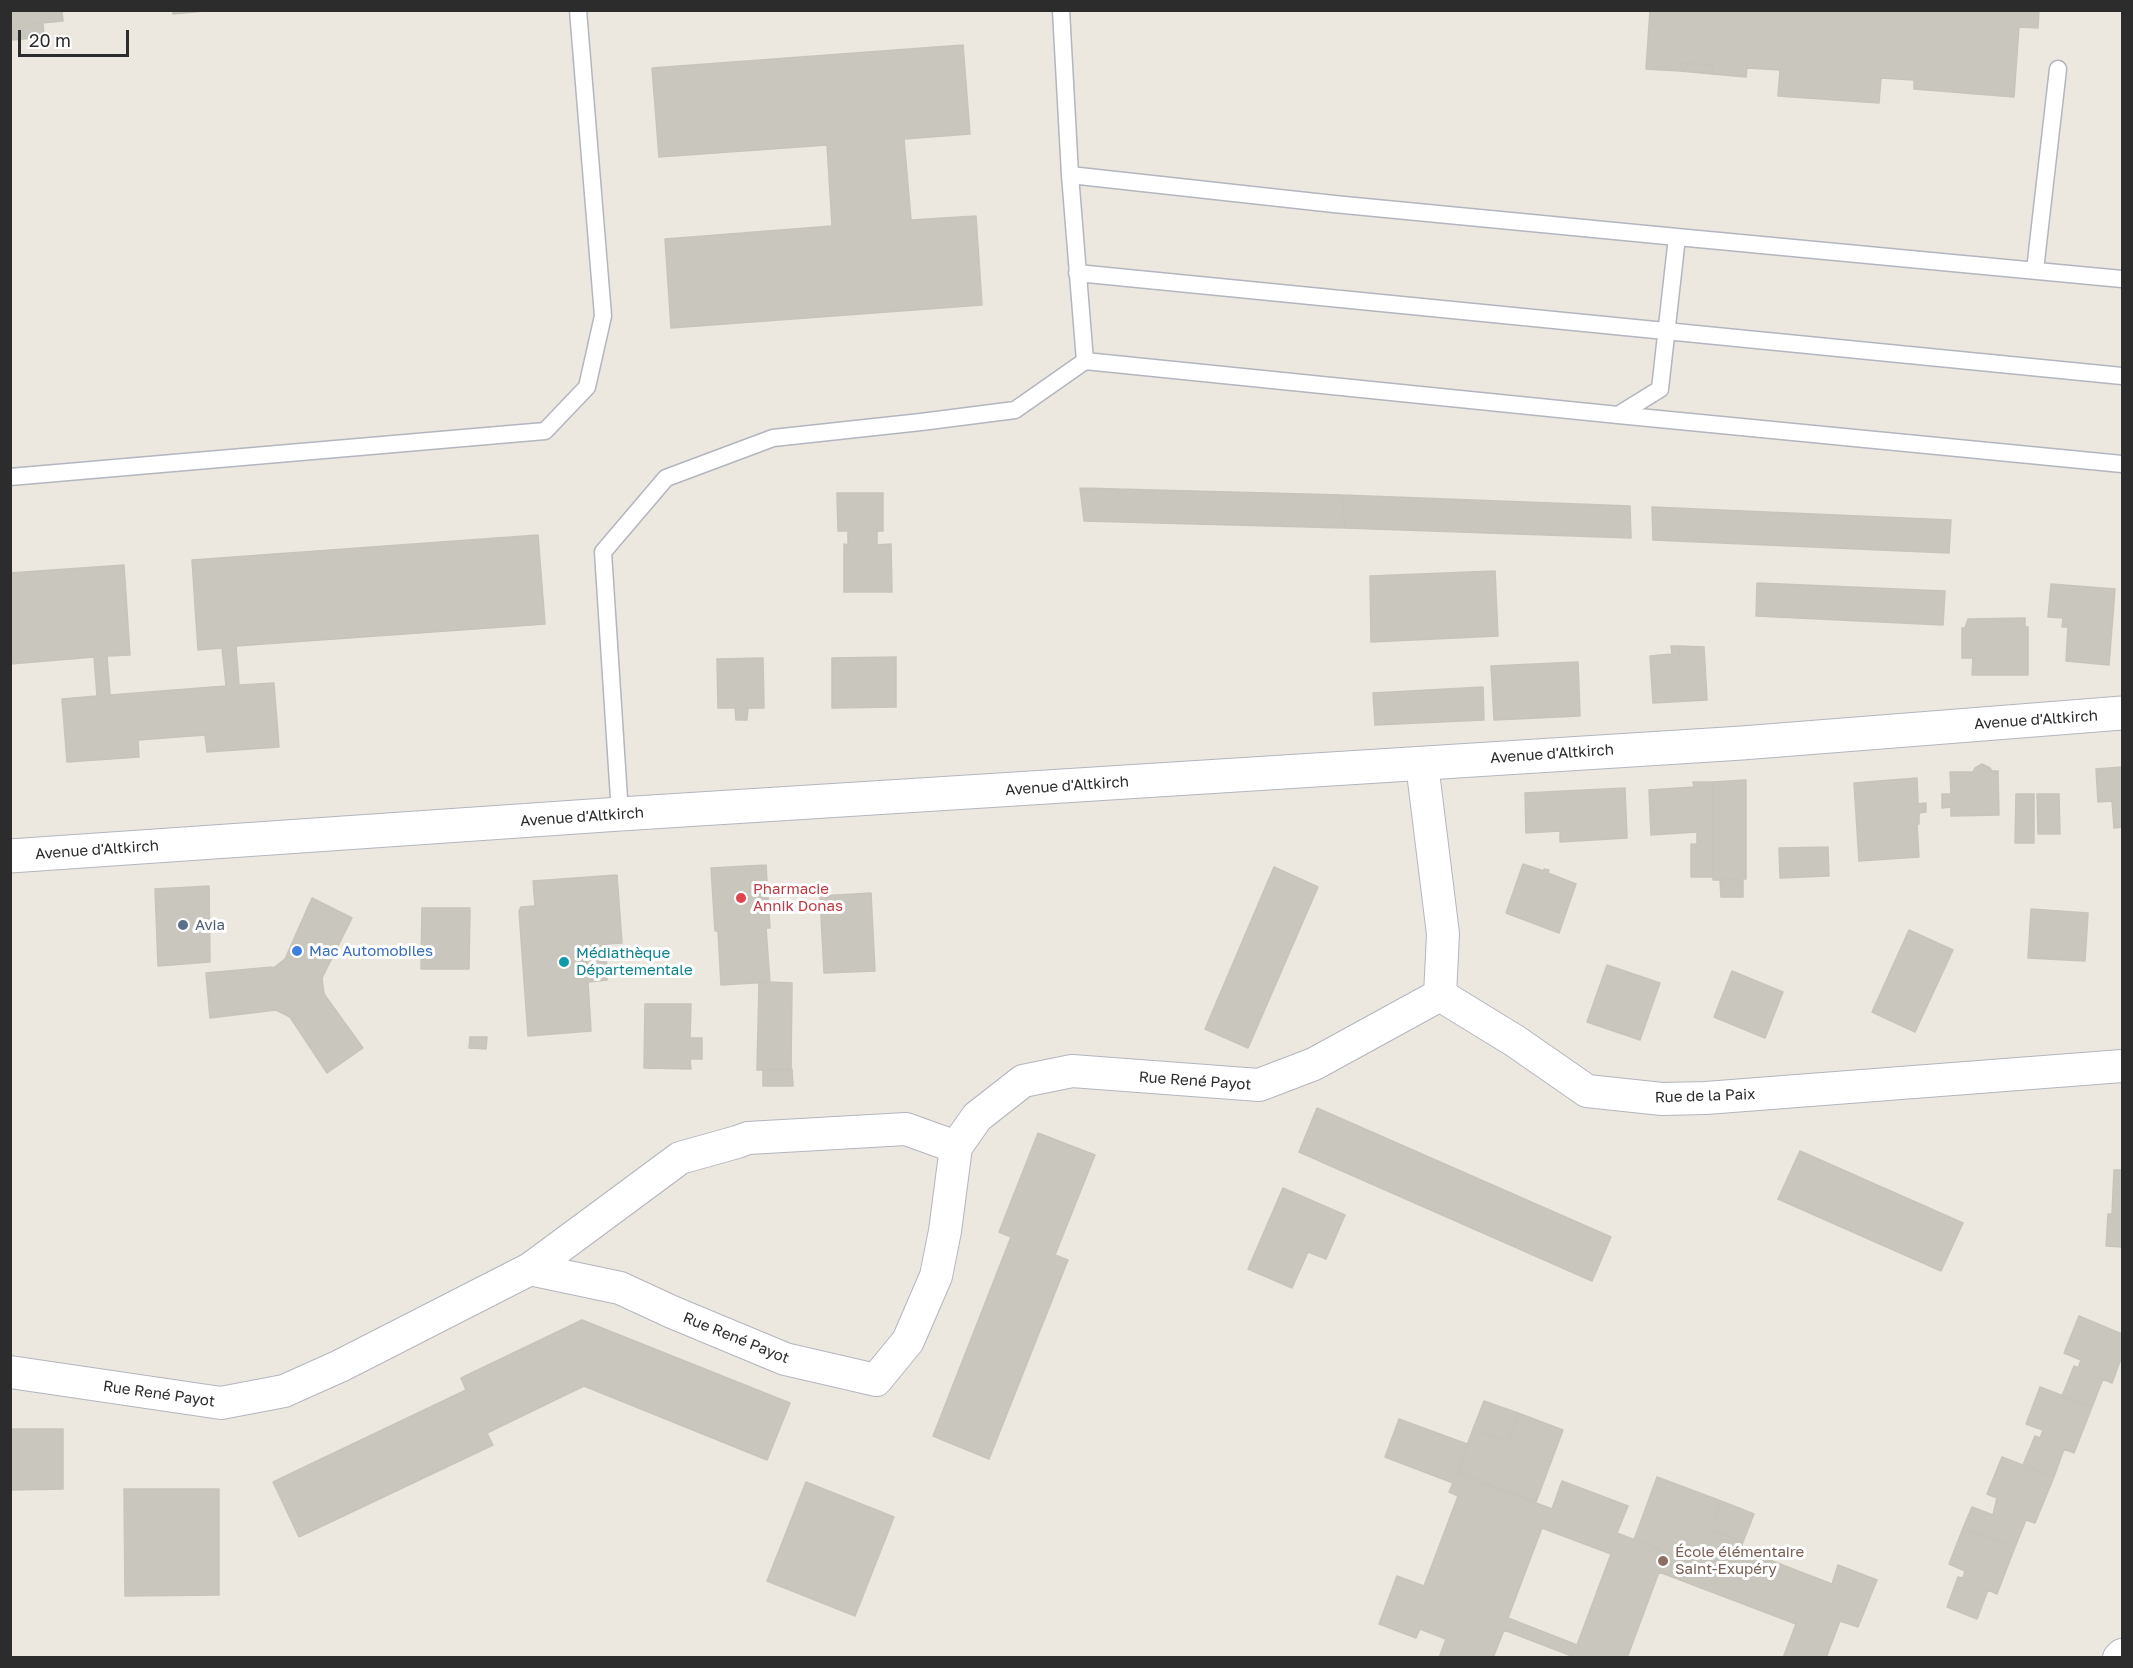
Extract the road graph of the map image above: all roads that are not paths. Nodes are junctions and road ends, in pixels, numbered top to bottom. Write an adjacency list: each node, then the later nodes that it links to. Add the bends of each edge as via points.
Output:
1 (578, 10): 14 (lane, via 603,316 587,387 545,431)
2 (1061, 10): 4 (lane)
3 (2058, 69): 6 (lane)
4 (1070, 175): 5 (lane); 7 (lane)
5 (1677, 237): 6 (lane); 9 (lane)
6 (2035, 270): 8 (lane)
7 (1077, 273): 9 (lane); 10 (lane)
8 (2122, 279)
9 (1667, 330): 11 (lane); 12 (lane, via 1660,389)
10 (1085, 361): 12 (lane); 17 (lane, via 1014,410 772,438 666,478 603,552)
11 (2122, 376)
12 (1618, 415): 13 (lane)
13 (2122, 464)
14 (10, 477)
15 (2122, 713): 16 (street, Avenue d'Altkirch)
16 (1422, 764): 17 (street, Avenue d'Altkirch); 19 (street, via 1443,934)
17 (620, 814): 18 (street, Avenue d'Altkirch)
18 (10, 856)
19 (1440, 995): 20 (street, Rue de la Paix, via 1587,1091 1662,1100); 21 (street, Rue René Payot, via 1314,1064 1260,1085 1072,1071 1023,1081 977,1117)
20 (2122, 1066)
21 (957, 1146): 22 (street, Rue René Payot, via 906,1129 748,1138 680,1158); 22 (street, Rue René Payot, via 936,1276 908,1341 876,1380 784,1359 620,1288)
22 (530, 1269): 23 (street, Rue René Payot, via 284,1391 221,1404)
23 (10, 1372)

